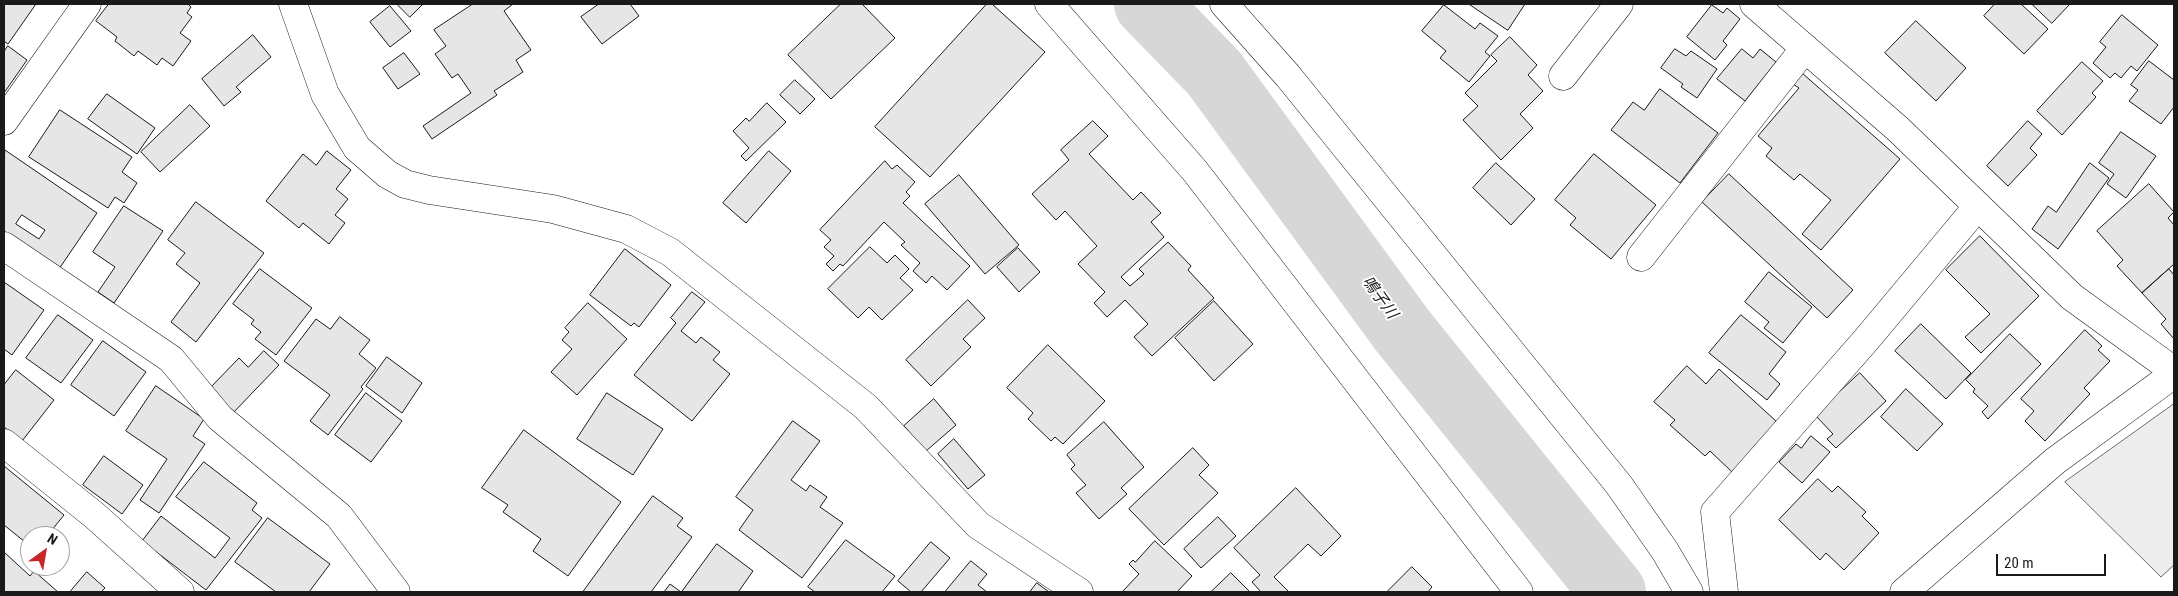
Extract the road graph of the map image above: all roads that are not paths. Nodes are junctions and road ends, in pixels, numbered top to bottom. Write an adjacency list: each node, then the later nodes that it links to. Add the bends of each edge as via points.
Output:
1 (87, 4): 9 (street)
2 (293, 4): 17 (street, via 325,94 356,148 387,174 406,184 429,190 552,209 626,229 670,252 866,407 978,525)
3 (1049, 4): 18 (street, via 1195,171)
4 (1224, 4): 19 (street, via 1288,76 1619,484)
5 (1619, 4): 8 (street)
6 (1754, 4): 7 (street)
7 (1805, 48): 10 (street, via 1898,129); 12 (street)
8 (1563, 76)
9 (4, 121)
10 (1978, 206): 13 (street, via 2072,297); 20 (street, via 1715,512)
11 (4, 246): 16 (street, via 171,359 220,418 339,516)
12 (1641, 257)
13 (2174, 372): 21 (street, via 2055,461)
14 (4, 444): 15 (street, via 94,515)
15 (180, 592)
16 (396, 592)
17 (1079, 592)
18 (1519, 592)
19 (1689, 592)
20 (1724, 592)
21 (1904, 592)

